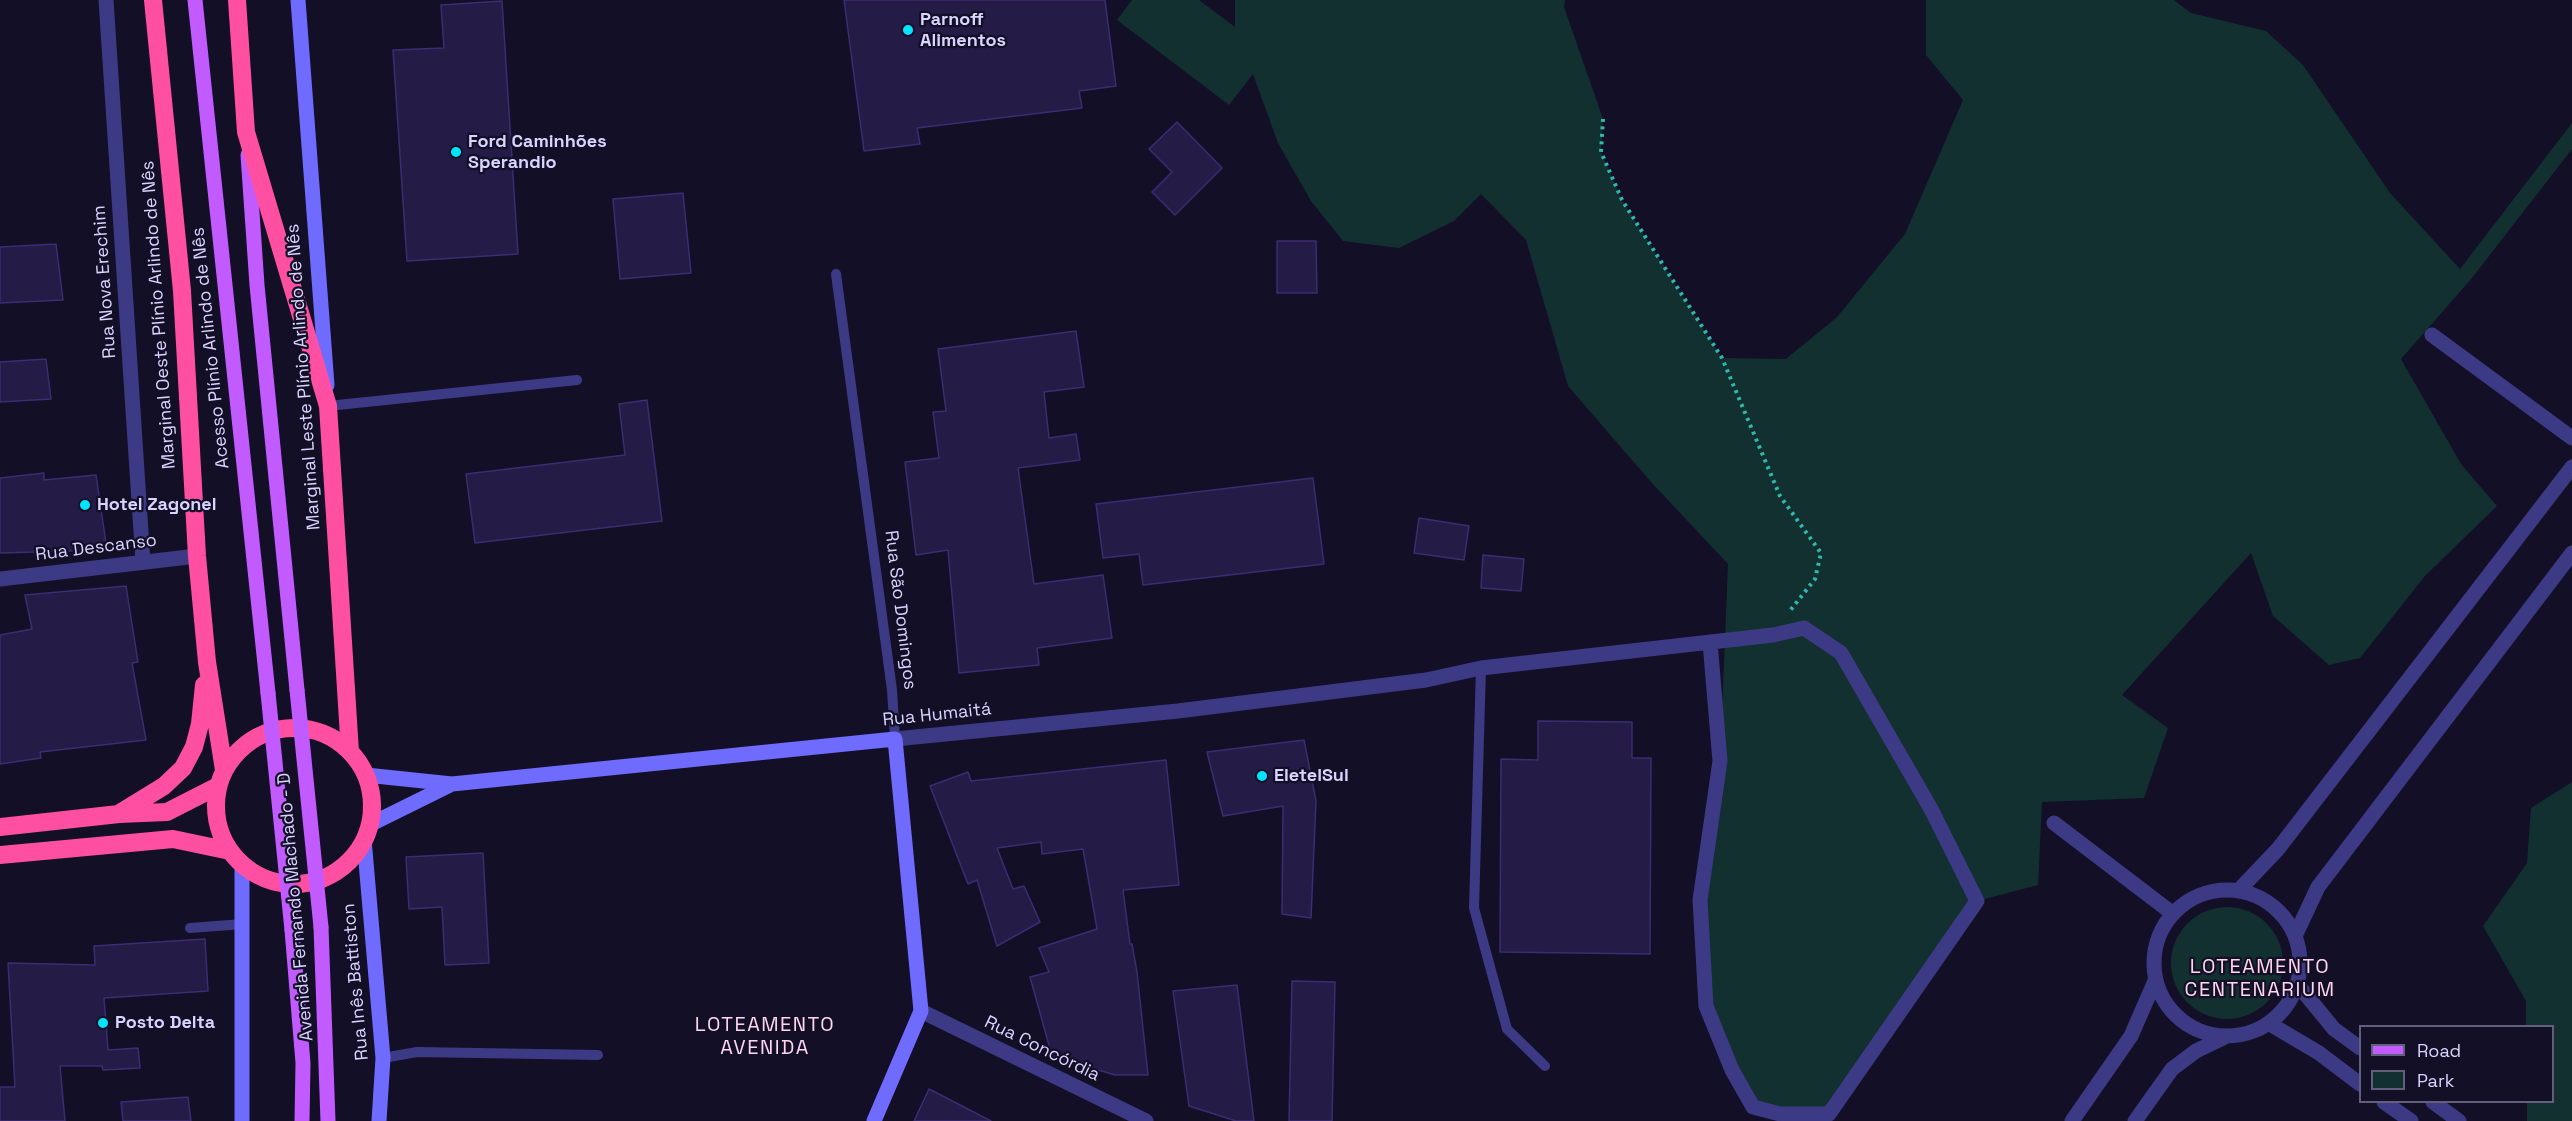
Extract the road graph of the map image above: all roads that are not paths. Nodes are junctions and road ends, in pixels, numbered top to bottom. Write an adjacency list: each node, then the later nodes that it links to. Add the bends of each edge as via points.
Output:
1 (106, 0): 15 (street, Rua Nova Erechim)
2 (153, 0): 14 (highway, Marginal Oeste Plínio Arlindo de Nês, via 182,291)
3 (195, 0): 20 (main road, Acesso Plínio Arlindo de Nês)
4 (237, 0): 6 (highway)
5 (298, 0): 10 (street, Marginal Leste Plínio Arlindo de Nês)
6 (246, 132): 10 (highway); 51 (main road, Avenida Fernando Machado - D, bridge, via 257,285 321,927)
7 (836, 274): 21 (lane, Rua São Domingos, via 892,690)
8 (2432, 335): 11 (street)
9 (577, 380): 10 (lane)
10 (328, 406): 22 (highway, Marginal Leste Plínio Arlindo de Nês)
11 (2572, 438)
12 (2572, 467): 32 (street, via 2278,849)
13 (2572, 553): 36 (street, via 2319,887)
14 (197, 556): 15 (street, Rua Descanso); 18 (highway, Marginal Oeste Plínio Arlindo de Nês)
15 (144, 562): 16 (street, Rua Descanso)
16 (0, 579)
17 (1710, 642): 17 (street, Rua Humaitá, via 1720,761 1700,900 1706,1006 1732,1070 1753,1107 1780,1114 1829,1114 1977,901 1931,809 1841,653 1804,628); 19 (street, Rua Humaitá)
18 (207, 662): 24 (highway, Marginal Oeste Plínio Arlindo de Nês); 26 (highway, via 200,724 183,768 164,786)
19 (1481, 668): 21 (street, Rua Humaitá, via 1426,680 1178,711); 45 (lane, via 1474,908 1507,1029)
20 (268, 693): 50 (main road, Avenida Fernando Machado - D, bridge, via 303,1063)
21 (895, 739): 25 (street, Rua Humaitá); 39 (street, Rua São Domingos)
22 (350, 752): 23 (highway); 24 (highway, via 338,742 309,730 277,729 246,744)
23 (366, 775): 25 (street, Rua Humaitá); 29 (highway, via 370,795)
24 (221, 778): 26 (highway, via 167,812); 31 (highway, via 217,819)
25 (452, 784): 29 (street, Rua Humaitá)
26 (119, 814): 28 (highway)
27 (2054, 823): 33 (street)
28 (0, 827)
29 (367, 832): 31 (highway, via 356,852 340,868 306,883 272,880); 44 (street, Rua Inês Battiston)
30 (0, 855): 31 (highway, via 173,839)
31 (236, 857): 34 (street)
32 (2239, 890): 33 (street, via 2214,890 2191,899); 36 (street, via 2263,899 2282,915)
33 (2172, 913): 37 (street, via 2158,934 2153,957)
34 (243, 924): 35 (lane); 49 (street)
35 (190, 928)
36 (2295, 936): 38 (street, via 2301,960)
37 (2155, 981): 41 (street, via 2164,1003 2180,1021 2201,1033); 55 (street, via 2131,1036)
38 (2298, 985): 40 (street, via 2287,1007); 42 (street, via 2334,1029)
39 (921, 1011): 53 (street, Rua São Domingos); 54 (street, Rua Concórdia)
40 (2270, 1024): 41 (street, via 2248,1034); 46 (street)
41 (2225, 1037): 56 (street, via 2196,1051 2172,1069)
42 (2359, 1047)
43 (597, 1055): 44 (lane, via 417,1052)
44 (383, 1058): 52 (street, Rua Inês Battiston)
45 (1545, 1066)
46 (2359, 1083)
47 (2387, 1103): 57 (street)
48 (2436, 1103): 58 (street)
49 (242, 1121)
50 (302, 1121)
51 (328, 1121)
52 (380, 1121)
53 (874, 1121)
54 (1146, 1121)
55 (2072, 1121)
56 (2135, 1121)
57 (2411, 1121)
58 (2460, 1121)

